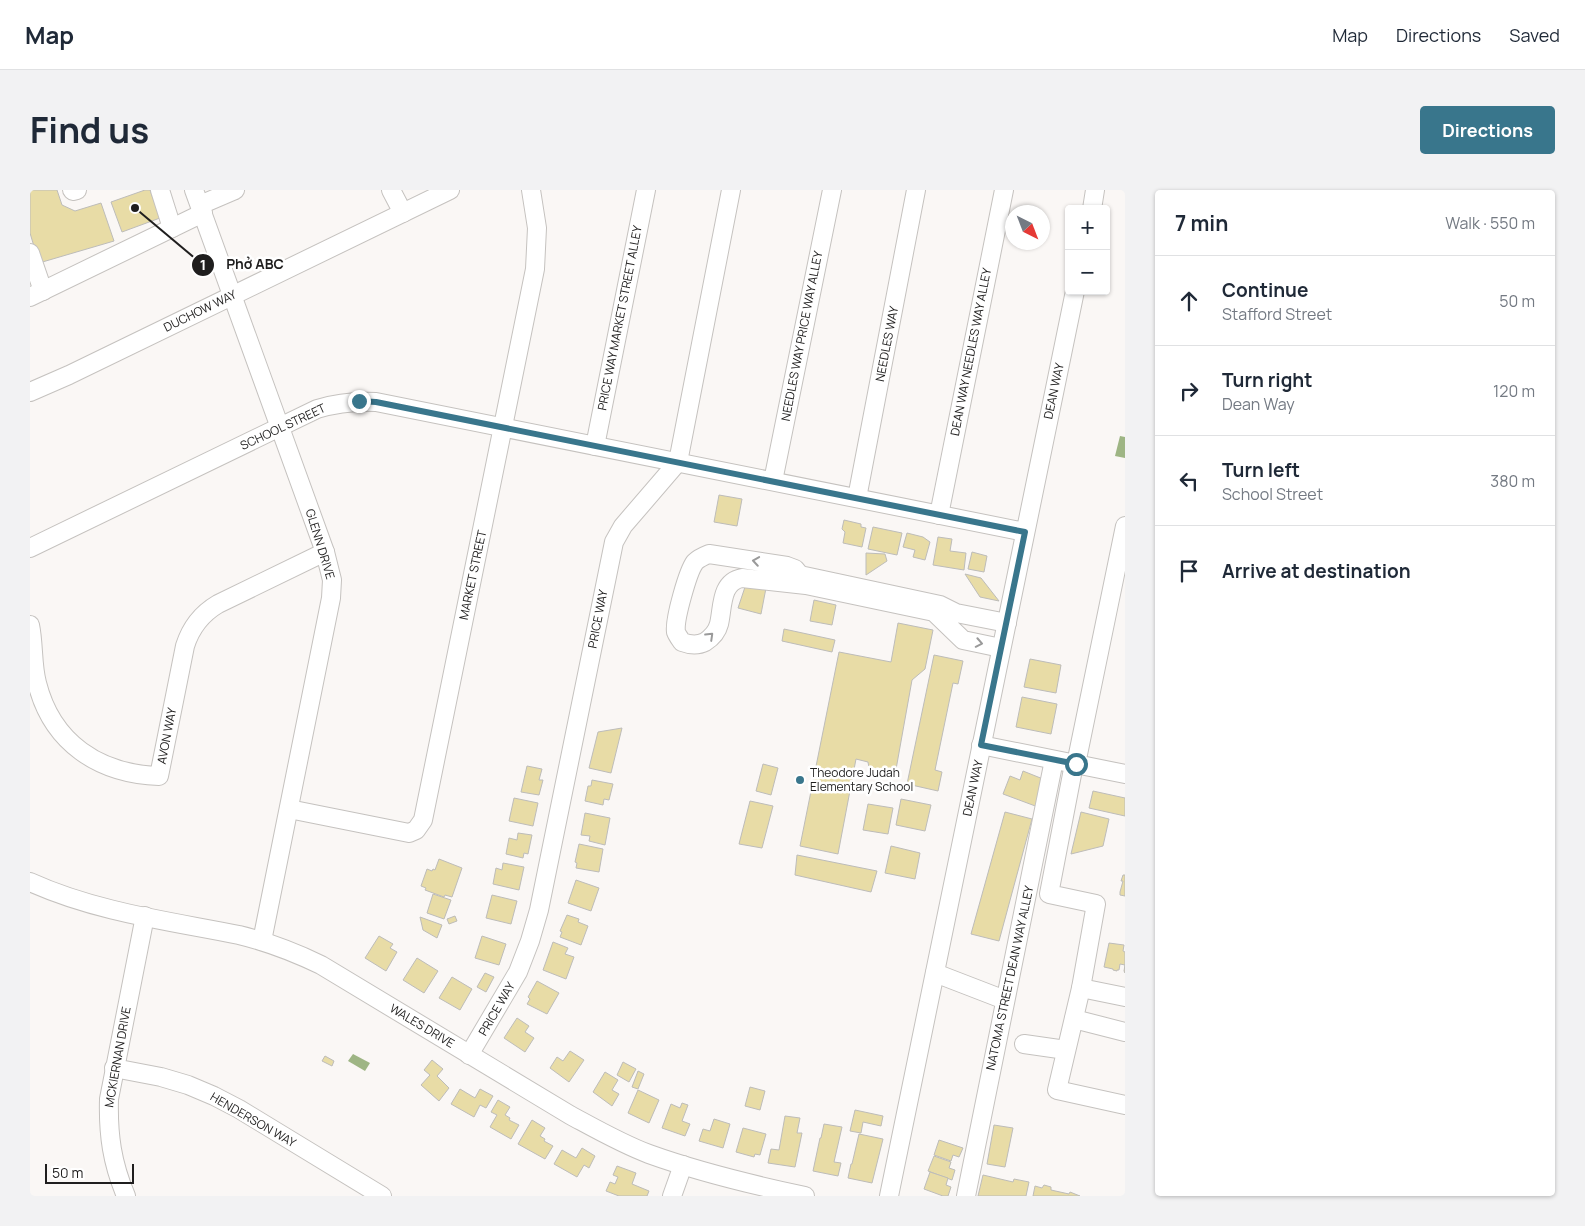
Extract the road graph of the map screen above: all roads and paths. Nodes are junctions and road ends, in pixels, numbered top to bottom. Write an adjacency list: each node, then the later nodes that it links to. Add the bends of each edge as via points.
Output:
1 (72, 190): 2 (street)
2 (77, 190)
3 (160, 190): 17 (street)
4 (233, 190): 14 (street)
5 (391, 190): 16 (street)
6 (450, 190): 16 (street, DUCHOW WAY)
7 (530, 190): 24 (street, MARKET STREET, via 537,228 535,269)
8 (646, 190): 25 (street, PRICE WAY MARKET STREET ALLEY)
9 (731, 190): 26 (street)
10 (832, 190): 27 (street, NEEDLES WAY PRICE WAY ALLEY)
11 (916, 190): 28 (street, NEEDLES WAY)
12 (1004, 190): 29 (street, DEAN WAY NEEDLES WAY ALLEY)
13 (1096, 190): 15 (street)
14 (199, 203): 17 (street); 21 (street, GLENN DRIVE)
15 (1093, 205)
16 (402, 213): 21 (street, DUCHOW WAY)
17 (172, 228): 19 (street)
18 (30, 253): 19 (street)
19 (36, 294)
20 (1074, 295): 31 (street, DEAN WAY)
21 (233, 296): 22 (street, DUCHOW WAY); 23 (street, GLENN DRIVE)
22 (30, 392)
23 (280, 426): 24 (street, SCHOOL STREET, via 318,409 359,401); 32 (street, SCHOOL STREET); 33 (street, GLENN DRIVE)
24 (503, 427): 25 (street, SCHOOL STREET); 41 (street, MARKET STREET, via 421,824 409,833)
25 (595, 446): 26 (street, SCHOOL STREET)
26 (678, 462): 27 (street, SCHOOL STREET); 53 (street, PRICE WAY, via 622,526 614,542 539,910 518,972)
27 (773, 481): 28 (street, SCHOOL STREET)
28 (857, 498): 29 (street, SCHOOL STREET)
29 (939, 515): 31 (street, SCHOOL STREET)
30 (1125, 526): 39 (street)
31 (1025, 532): 34 (street, DEAN WAY)
32 (30, 548)
33 (325, 552): 35 (street, AVON WAY, via 218,604 196,622 185,646 159,776 110,768 68,740 41,698 36,682); 41 (street, GLENN DRIVE, via 332,580 332,598)
34 (1007, 623): 36 (street, DEAN WAY); 36 (street, one-way to 36, via 956,613 940,605 800,576 787,566 709,554 694,564 677,615 676,632 682,642 700,645 712,638 719,626 724,592 730,584 742,578 806,586 934,612 963,640)
35 (30, 625)
36 (1001, 648): 37 (street, DEAN WAY)
37 (981, 745): 38 (street); 45 (street, DEAN WAY)
38 (1054, 760): 39 (street); 48 (street, NATOMA STREET DEAN WAY ALLEY)
39 (1075, 764): 40 (street); 46 (street, via 1049,894 1096,904)
40 (1125, 774)
41 (289, 809): 44 (street, GLENN DRIVE)
42 (30, 882): 43 (street, WALES DRIVE, via 83,903)
43 (145, 916): 44 (street, WALES DRIVE); 54 (street, MCKIERNAN DRIVE)
44 (262, 941): 53 (street, WALES DRIVE, via 321,965)
45 (935, 973): 48 (street); 61 (street, DEAN WAY)
46 (1081, 988): 47 (street); 49 (street)
47 (1125, 997)
48 (1005, 1000): 62 (street, NATOMA STREET DEAN WAY ALLEY)
49 (1074, 1019): 50 (street); 52 (street)
50 (1125, 1032)
51 (1024, 1044): 52 (street)
52 (1066, 1050): 55 (street, via 1057,1090)
53 (470, 1055): 56 (street, WALES DRIVE, via 608,1136)
54 (114, 1068): 57 (street, MCKIERNAN DRIVE, via 108,1128 115,1166); 58 (street, HENDERSON WAY, via 161,1077 214,1096)
55 (1125, 1105)
56 (683, 1165): 59 (street); 60 (street, WALES DRIVE)
57 (126, 1196)
58 (382, 1196)
59 (672, 1196)
60 (805, 1196)
61 (889, 1196)
62 (966, 1196)

